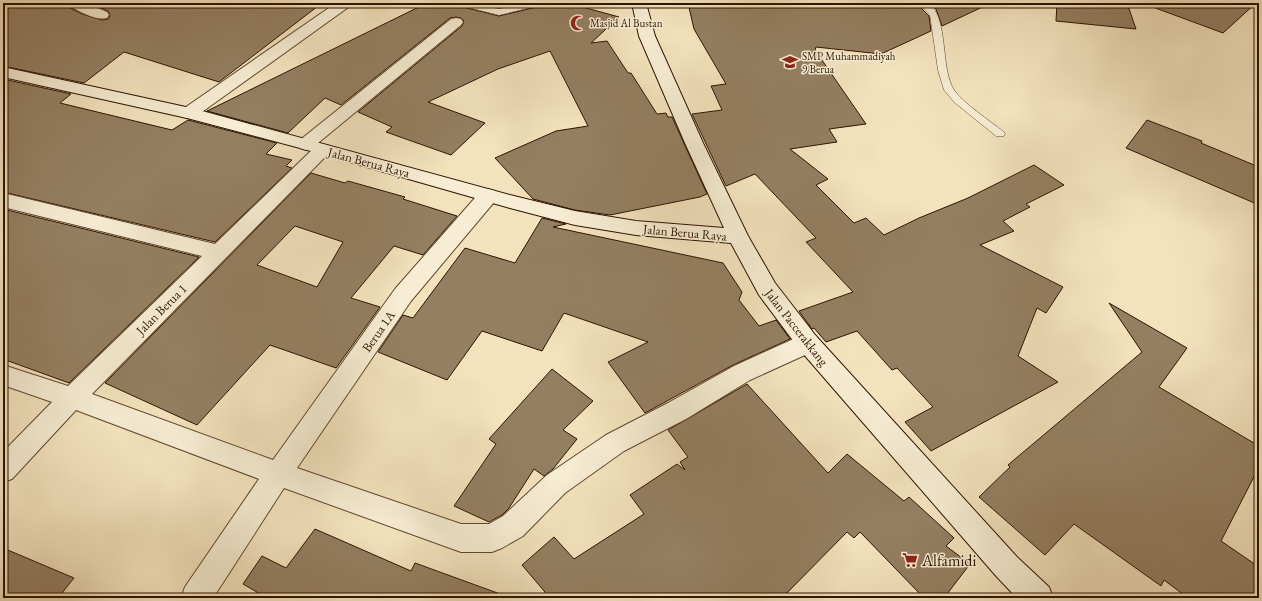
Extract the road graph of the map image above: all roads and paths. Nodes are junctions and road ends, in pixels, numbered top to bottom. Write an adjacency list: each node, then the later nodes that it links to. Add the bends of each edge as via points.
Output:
1 (74, 3): 7 (street)
2 (345, 3): 10 (street)
3 (462, 3): 4 (lane, via 499,12)
4 (538, 3)
5 (639, 3): 15 (street, Jalan Paccerakkang, via 647,36)
6 (922, 3): 11 (lane, via 934,15 942,70 948,90)
7 (102, 15)
8 (456, 22): 12 (street, Jalan Berua 1)
9 (3, 72): 10 (street, Jalan Berua Raya)
10 (189, 113): 12 (street, Jalan Berua Raya)
11 (1000, 134)
12 (314, 147): 13 (street, Jalan Berua Raya); 16 (street, Jalan Berua 1)
13 (488, 196): 15 (street, Jalan Berua Raya, via 599,222 657,230); 21 (street, Berua 1A, via 403,295)
14 (3, 200): 16 (street)
15 (738, 236): 17 (street, Jalan Paccerakkang, via 767,289)
16 (217, 252): 19 (street, Jalan Berua 1)
17 (808, 343): 21 (street, via 742,373 615,443 556,484 513,526 492,538 461,538); 23 (street, Jalan Paccerakkang, via 1007,567)
18 (3, 375): 19 (street)
19 (72, 398): 20 (street, Jalan Berua 1); 21 (street)
20 (3, 470)
21 (278, 474): 22 (street, Berua 1A)
22 (196, 598)
23 (1038, 598)

